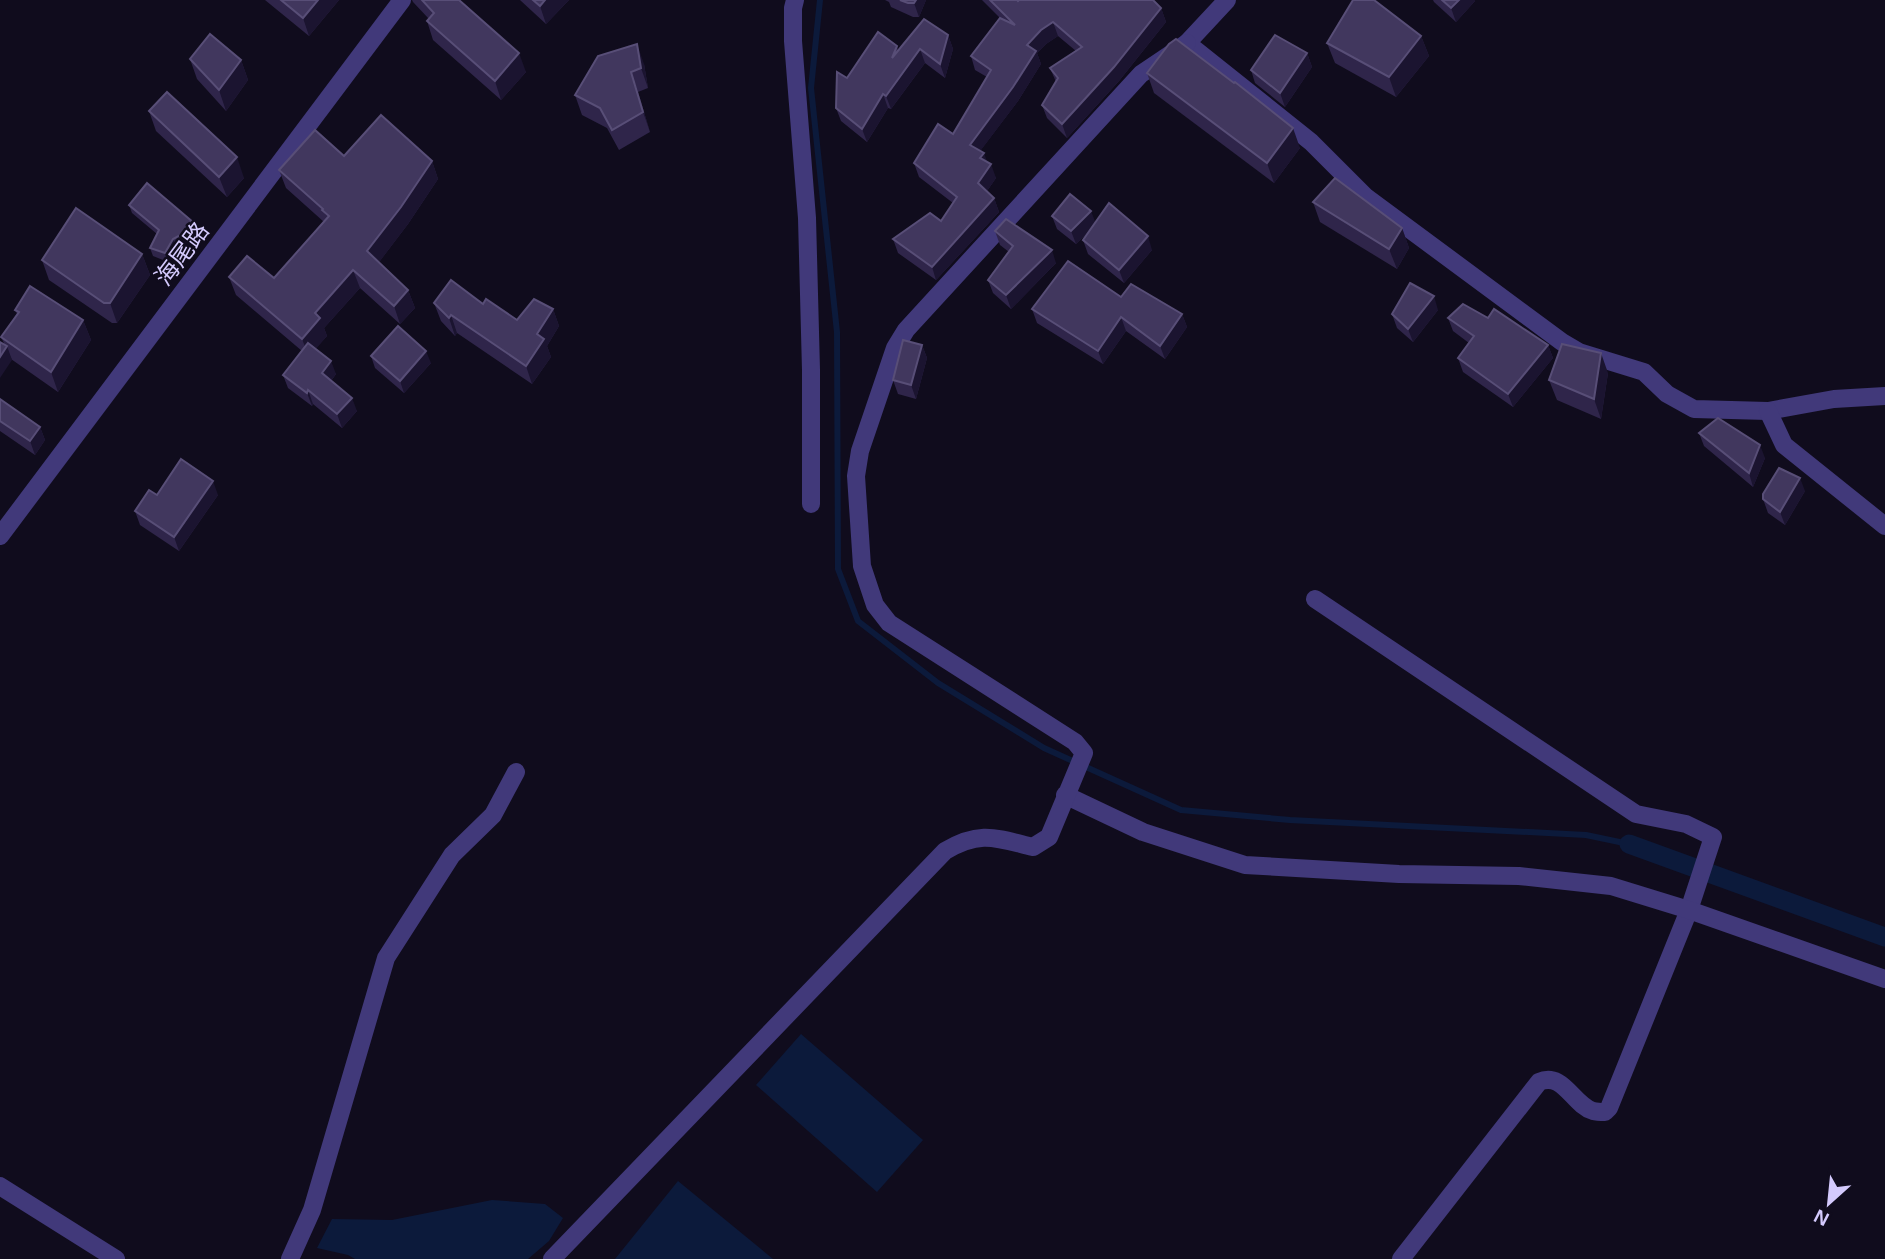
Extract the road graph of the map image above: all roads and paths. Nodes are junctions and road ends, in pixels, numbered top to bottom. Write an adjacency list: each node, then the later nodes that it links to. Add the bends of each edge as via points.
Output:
1 (402, 0): 9 (street, 海尾路)
2 (795, 0): 7 (street, via 793,41 807,232)
3 (1227, 0): 4 (street)
4 (1187, 43): 6 (street, via 1311,142 1366,197 1562,342 1579,352 1644,372 1667,394 1694,410); 12 (street, via 1141,75 906,330 895,348 856,476 862,566 881,615 1075,742 1084,753)
5 (1885, 396): 6 (street, via 1834,399)
6 (1768, 411): 8 (street, via 1784,445)
7 (811, 504)
8 (1885, 526)
9 (0, 536)
10 (1315, 599): 13 (street, via 1636,814 1686,824 1713,837)
11 (516, 772): 17 (street, via 493,814 452,855 386,958 312,1210)
12 (1068, 789): 13 (street, via 1143,832 1245,865 1519,876 1611,886); 18 (street, via 1049,837 1033,847 986,836 945,851)
13 (1690, 906): 14 (street); 19 (street, via 1609,1108 1591,1111 1559,1083 1551,1079 1539,1082)
14 (1885, 979)
15 (0, 1186): 16 (street)
16 (116, 1259)
17 (290, 1259)
18 (552, 1259)
19 (1401, 1259)

